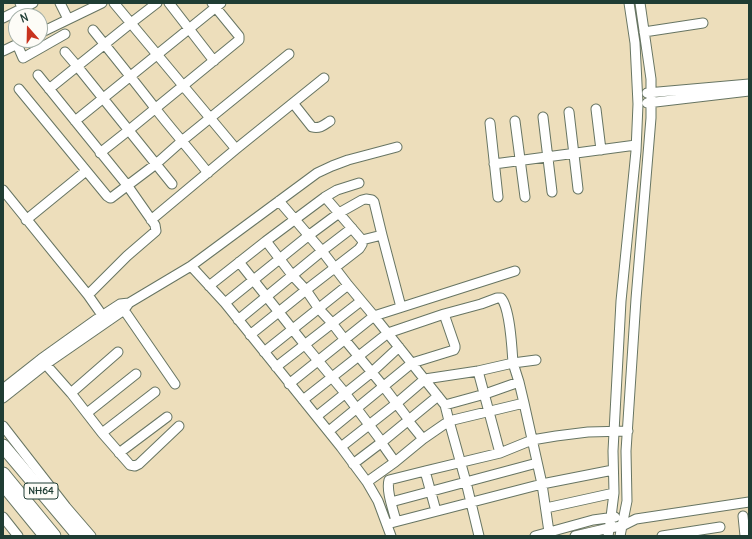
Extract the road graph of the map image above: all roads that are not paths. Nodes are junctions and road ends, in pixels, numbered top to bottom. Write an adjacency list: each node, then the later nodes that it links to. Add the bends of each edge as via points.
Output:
1 (60, 3): 9 (street)
2 (101, 3): 9 (street)
3 (114, 3): 10 (street)
4 (157, 3): 10 (street)
5 (169, 3): 12 (street)
6 (629, 3): 35 (street)
7 (640, 3): 15 (street)
8 (216, 4): 12 (street); 24 (street, via 239,36 239,40)
9 (68, 19): 13 (street)
10 (131, 23): 18 (street); 22 (street)
11 (703, 24): 15 (street)
12 (189, 28): 22 (street); 24 (street)
13 (48, 29)
14 (93, 30): 18 (street)
15 (644, 32): 33 (street)
16 (65, 34): 17 (street)
17 (48, 44)
18 (104, 44): 25 (street); 27 (street)
19 (19, 48): 20 (street, via 23,58)
20 (40, 48)
21 (65, 52): 25 (street)
22 (157, 54): 27 (street); 29 (street)
23 (289, 54): 42 (street)
24 (214, 61): 29 (street)
25 (77, 66): 31 (street); 34 (street)
26 (38, 75): 31 (street)
27 (130, 75): 34 (street); 38 (street)
28 (324, 78): 36 (street)
29 (184, 86): 38 (street); 42 (street)
30 (19, 89): 59 (street)
31 (49, 89): 43 (street)
32 (748, 90): 33 (street); 37 (street)
33 (652, 93): 35 (street); 37 (street)
34 (103, 97): 43 (street); 47 (street)
35 (638, 99): 37 (street); 49 (street)
36 (293, 103): 44 (street, via 312,127 322,127); 51 (street)
37 (652, 103): 152 (street)
38 (156, 109): 47 (street); 48 (street)
39 (596, 110): 52 (street)
40 (569, 112): 54 (street)
41 (543, 117): 55 (street)
42 (210, 118): 48 (street); 51 (street)
43 (75, 121): 53 (street)
44 (330, 121)
45 (515, 121): 56 (street)
46 (490, 123): 58 (street)
47 (129, 130): 53 (street); 57 (street)
48 (183, 140): 57 (street); 60 (street)
49 (636, 145): 52 (street); 151 (street, via 621,301)
50 (397, 147): 70 (street, via 332,166 317,173)
51 (236, 149): 60 (street)
52 (601, 150): 54 (street)
53 (100, 153): 63 (street)
54 (574, 154): 55 (street); 64 (street)
55 (548, 158): 56 (street); 66 (street)
56 (520, 160): 58 (street); 69 (street)
57 (156, 164): 62 (street); 63 (street)
58 (494, 164): 68 (street)
59 (86, 171): 63 (street, via 110,198); 73 (street)
60 (208, 173): 74 (street)
61 (359, 183): 67 (street)
62 (172, 184)
63 (127, 185): 74 (street)
64 (578, 189)
65 (3, 190): 73 (street)
66 (552, 192)
67 (325, 197): 71 (street); 72 (street)
68 (498, 197)
69 (525, 197)
70 (279, 201): 72 (street); 83 (street)
71 (339, 213): 75 (street); 76 (street, via 362,200 372,200); 77 (street)
72 (295, 219): 77 (street); 79 (street)
73 (26, 220): 91 (street)
74 (151, 220): 91 (street, via 156,231)
75 (352, 228): 78 (street); 80 (street)
76 (382, 235): 78 (street); 96 (street)
77 (308, 236): 80 (street); 81 (street)
78 (362, 240): 84 (street, via 359,249)
79 (266, 241): 81 (street); 82 (street)
80 (322, 251): 84 (street); 86 (street)
81 (280, 259): 86 (street); 87 (street)
82 (239, 262): 87 (street); 89 (street)
83 (191, 266): 89 (street); 95 (street)
84 (335, 267): 88 (street); 90 (street)
85 (515, 271): 96 (street)
86 (292, 275): 90 (street); 92 (street)
87 (253, 280): 92 (street); 94 (street)
88 (348, 285): 93 (street); 97 (street)
89 (209, 286): 94 (street)
90 (306, 290): 97 (street); 98 (street)
91 (88, 295): 100 (street)
92 (267, 296): 98 (street); 102 (street)
93 (361, 301): 101 (street); 103 (street)
94 (225, 303): 102 (street)
95 (126, 307): 100 (street, via 120,304); 114 (street); 125 (street)
96 (401, 307): 101 (street)
97 (319, 309): 103 (street); 104 (street)
98 (279, 312): 104 (street); 106 (street)
99 (444, 314): 105 (street); 116 (street, via 454,350); 117 (street, via 500,298 504,302 508,317)
100 (102, 315): 114 (street)
101 (374, 316): 105 (street); 107 (street)
102 (238, 320): 106 (street)
103 (332, 323): 107 (street); 108 (street)
104 (292, 330): 108 (street); 111 (street)
105 (388, 333): 109 (street); 112 (street)
106 (250, 335): 111 (street)
107 (345, 340): 112 (street); 115 (street)
108 (305, 345): 115 (street); 118 (street)
109 (399, 347): 116 (street); 120 (street)
110 (118, 352): 130 (street)
111 (264, 352): 118 (street)
112 (359, 356): 120 (street); 122 (street)
113 (536, 360): 117 (street)
114 (44, 361): 128 (street); 130 (street); 134 (street)
115 (319, 361): 122 (street); 126 (street)
116 (412, 363): 123 (street); 127 (street)
117 (513, 363): 119 (street); 124 (street)
118 (276, 367): 126 (street)
119 (478, 371): 123 (street); 132 (street)
120 (372, 372): 127 (street); 131 (street)
121 (136, 374): 141 (street)
122 (332, 377): 131 (street); 135 (street)
123 (425, 380): 133 (street); 136 (street)
124 (519, 382): 132 (street); 137 (street)
125 (175, 384)
126 (289, 384): 135 (street)
127 (384, 387): 136 (street); 139 (street)
128 (3, 389)
129 (155, 392): 153 (street)
130 (71, 393): 141 (street)
131 (345, 393): 139 (street); 142 (street)
132 (485, 394): 138 (street); 140 (street)
133 (438, 396): 138 (street); 144 (street)
134 (3, 398)
135 (303, 400): 142 (street)
136 (397, 403): 144 (street); 146 (street)
137 (524, 403): 140 (street); 154 (street)
138 (446, 405): 145 (street)
139 (357, 409): 146 (street); 150 (street)
140 (489, 412): 145 (street); 160 (street)
141 (87, 413): 153 (street)
142 (316, 416): 150 (street)
143 (166, 417): 159 (street)
144 (409, 420): 155 (street); 156 (street)
145 (449, 422): 155 (street); 162 (street)
146 (370, 425): 156 (street); 158 (street)
147 (3, 426): 195 (street)
148 (179, 426): 159 (street, via 135,466 130,466)
149 (594, 427): 154 (street)
150 (329, 431): 158 (street)
151 (614, 431): 152 (street); 154 (street); 166 (street)
152 (628, 431): 179 (street)
153 (102, 433): 159 (street)
154 (532, 438): 160 (street); 163 (street)
155 (423, 439): 161 (street)
156 (382, 442): 161 (street); 164 (street)
157 (3, 446): 194 (highway, NH64)
158 (341, 447): 164 (street)
159 (119, 453)
160 (500, 453): 162 (street)
161 (395, 462): 168 (street)
162 (460, 462): 165 (street); 169 (street)
163 (537, 463): 169 (street); 170 (street)
164 (353, 464): 168 (street)
165 (425, 470): 172 (street); 174 (street, via 389,480)
166 (613, 470): 170 (street); 173 (street)
167 (3, 474): 193 (highway, NH64)
168 (367, 482): 185 (street)
169 (466, 482): 172 (street); 176 (street)
170 (542, 484): 176 (street); 177 (street)
171 (5, 492): 192 (street)
172 (431, 492): 174 (street); 178 (street)
173 (614, 494): 177 (street); 182 (street)
174 (391, 502): 184 (street)
175 (749, 502): 183 (street)
176 (471, 503): 178 (street); 197 (street)
177 (546, 508): 190 (street)
178 (436, 511): 184 (street)
179 (624, 516): 182 (street); 183 (street); 186 (street)
180 (743, 516): 202 (street)
181 (3, 517): 188 (street)
182 (611, 517): 189 (street); 190 (street)
183 (636, 520): 186 (street)
184 (396, 521): 185 (street)
185 (387, 524): 196 (street)
186 (622, 526): 189 (street); 200 (street)
187 (720, 527): 201 (street)
188 (6, 528): 191 (street)
189 (608, 532): 199 (street)
190 (549, 534): 198 (street)
191 (18, 536)
192 (43, 536)
193 (54, 536)
194 (79, 536)
195 (91, 536)
196 (392, 536)
197 (479, 536)
198 (535, 536)
199 (574, 536)
200 (620, 536)
201 (667, 536)
202 (746, 536)

